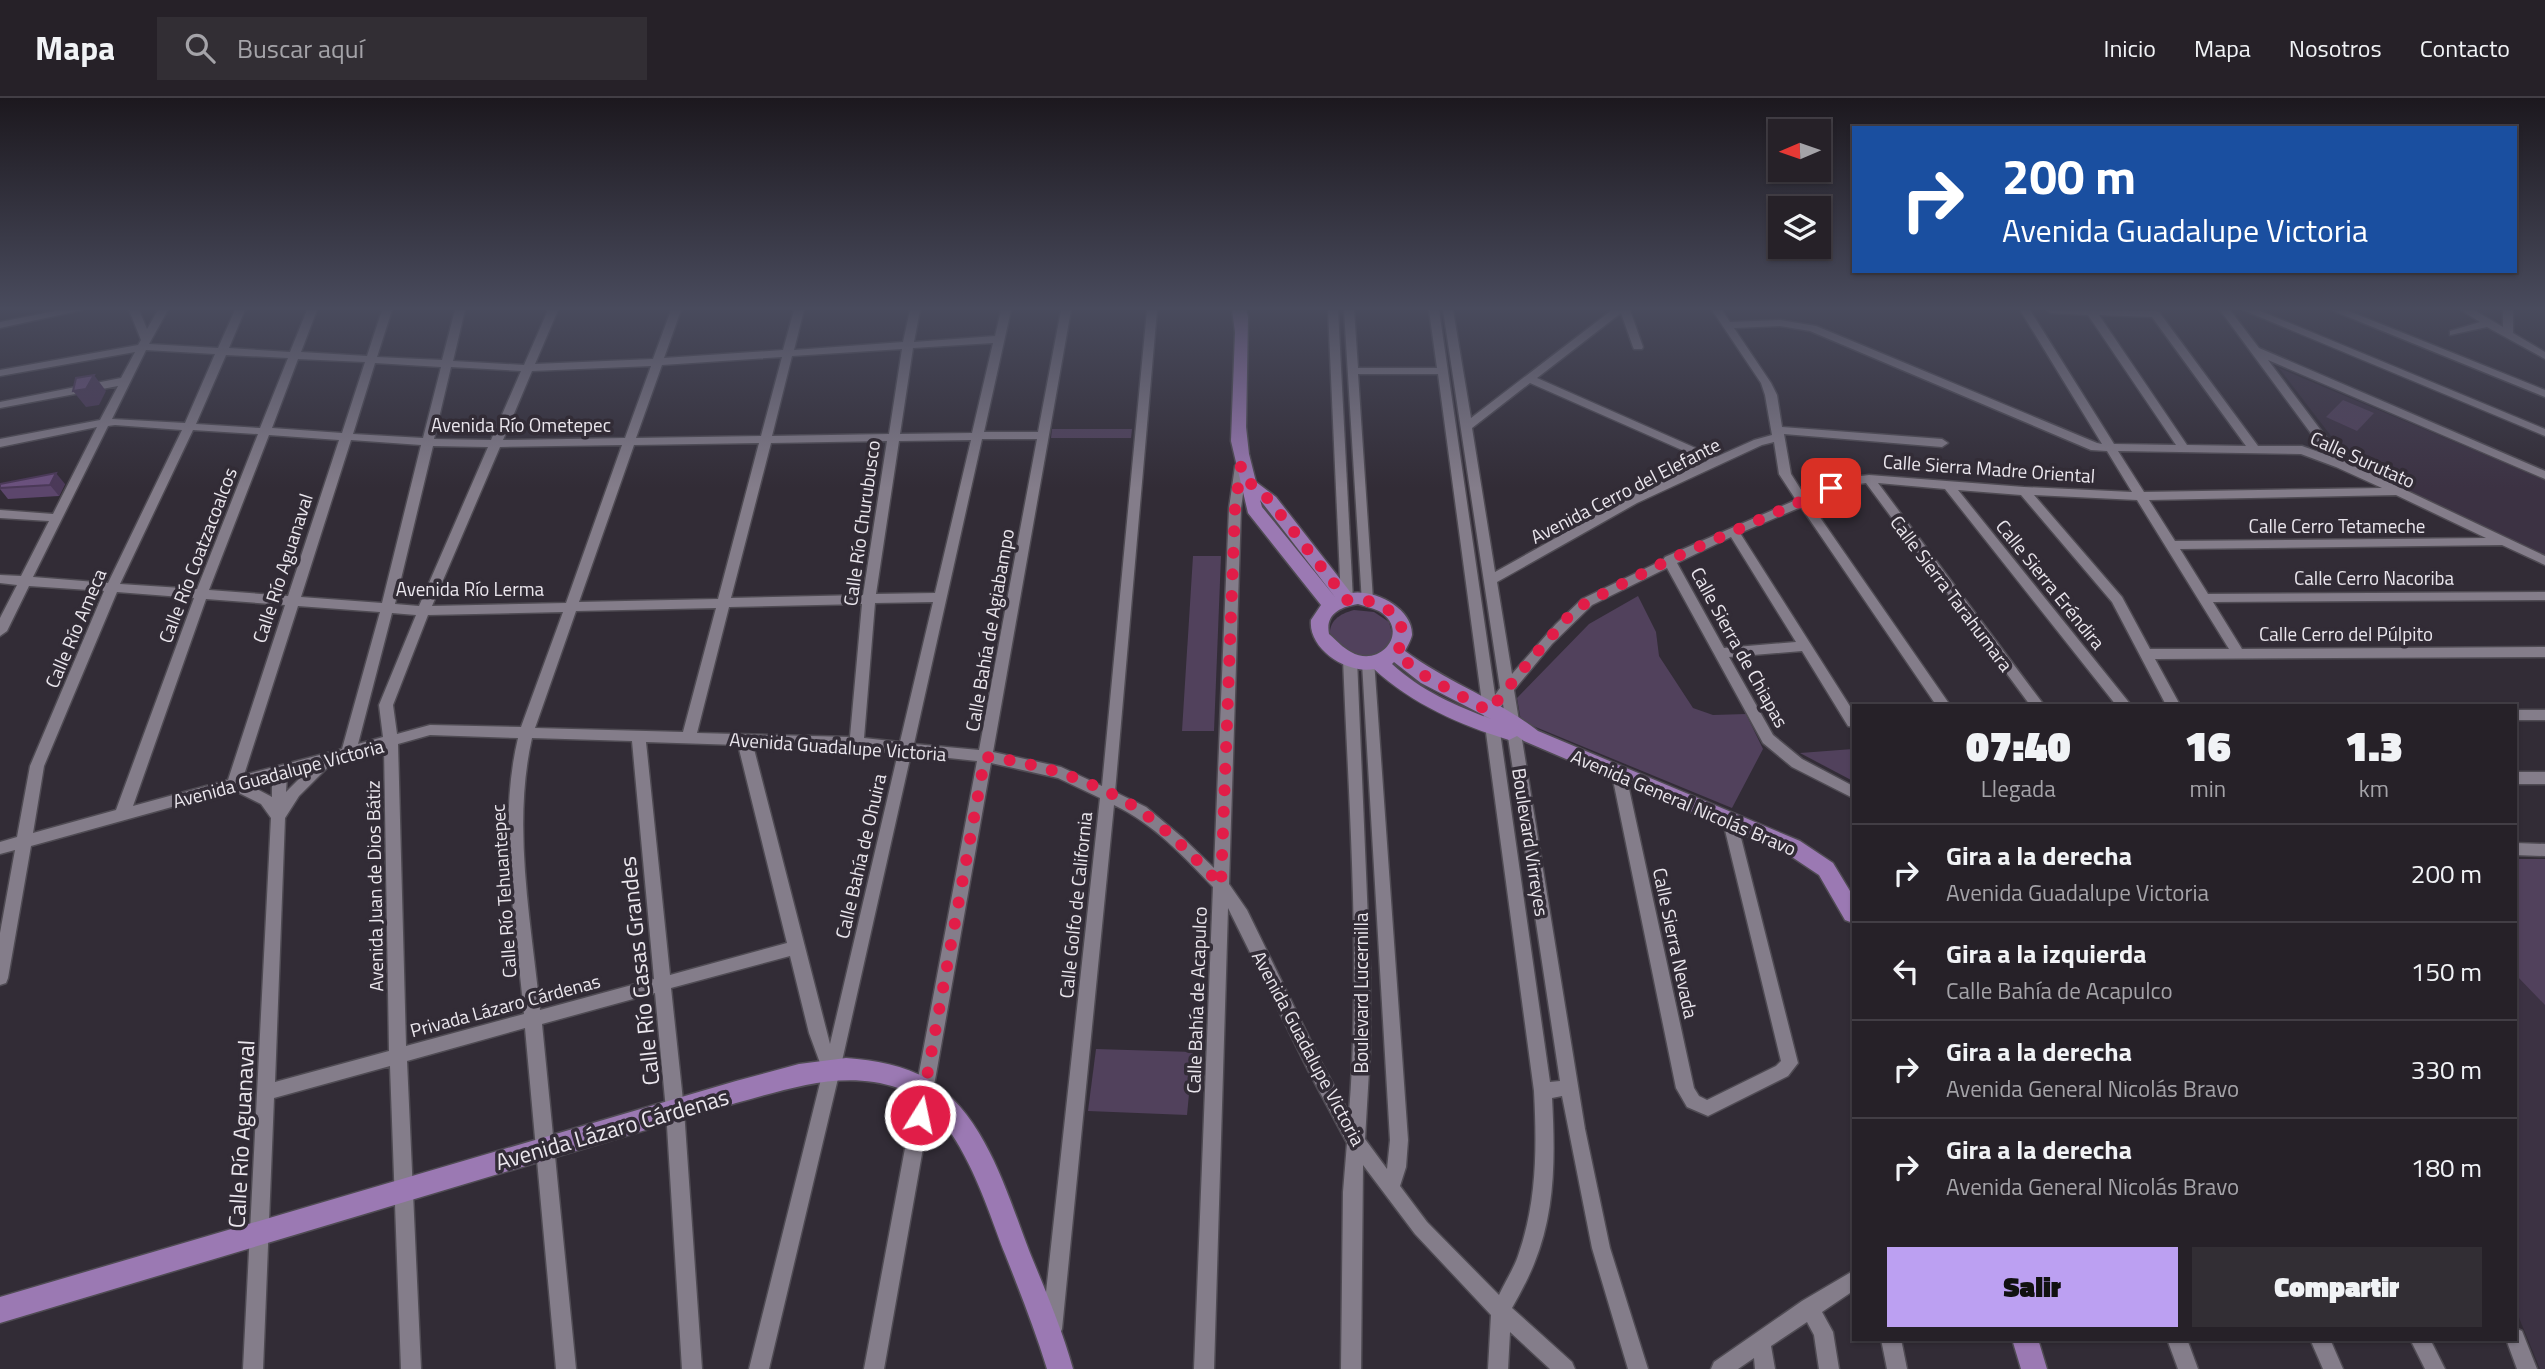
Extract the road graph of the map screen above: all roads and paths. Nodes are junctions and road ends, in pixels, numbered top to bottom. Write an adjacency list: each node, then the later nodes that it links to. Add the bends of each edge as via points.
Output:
1 (18, 369): 29 (street)
2 (131, 369): 31 (street)
3 (213, 369): 35 (street, Calle Río Ameca)
4 (291, 369): 37 (street, Calle Río Coatzacoalcos)
5 (369, 369): 42 (street, Calle Río Aguanaval)
6 (447, 369): 47 (street)
7 (526, 369): 48 (street, Avenida Juan de Dios Bátiz)
8 (654, 369): 45 (street, Calle Río Tehuantepec)
9 (784, 369): 44 (street)
10 (904, 369): 43 (street, Calle Río Churubusco)
11 (993, 369): 41 (street, Calle Bahía de Ohuira)
12 (1056, 369): 40 (street, Calle Bahía de Agiabampo)
13 (1147, 369): 120 (street, Calle Golfo de California)
14 (1241, 369): 55 (main road)
15 (1334, 369): 82 (street)
16 (1457, 369): 36 (street, Boulevard Virreyes)
17 (1542, 369): 30 (street)
18 (1757, 369): 39 (street, via 1766,383)
19 (1909, 369): 52 (street, Calle Surutato, via 2076,440)
20 (2062, 369): 52 (street)
21 (2130, 369): 50 (street)
22 (2196, 369): 51 (street)
23 (2269, 369): 54 (street)
24 (2301, 369): 56 (street)
25 (2391, 369): 38 (street)
26 (2484, 369): 32 (street)
27 (1352, 371): 28 (street); 79 (street)
28 (1442, 371): 101 (street, Boulevard Virreyes)
29 (0, 373)
30 (1529, 379): 36 (street); 53 (street)
31 (125, 381): 33 (street); 34 (street)
32 (2545, 394)
33 (0, 405)
34 (104, 423): 35 (street, Avenida Río Ometepec); 46 (street, Avenida Río Ometepec); 64 (street, via 71,476)
35 (189, 427): 37 (street, Avenida Río Ometepec); 73 (street, Calle Río Ameca)
36 (1466, 427): 71 (street, Boulevard Virreyes)
37 (265, 432): 42 (street, Avenida Río Ometepec); 74 (street, Calle Río Coatzacoalcos)
38 (2545, 433)
39 (1778, 434): 49 (street); 53 (street, Avenida Cerro del Elefante); 62 (street, via 1786,474)
40 (1044, 435): 41 (street, Avenida Río Ometepec); 112 (street, Calle Bahía de Agiabampo)
41 (979, 436): 43 (street, Avenida Río Ometepec); 76 (street, Calle Bahía de Ohuira)
42 (346, 437): 47 (street, Avenida Río Ometepec); 80 (street, Calle Río Aguanaval)
43 (893, 438): 44 (street, Avenida Río Ometepec); 78 (street, Calle Río Churubusco)
44 (765, 439): 45 (street, Avenida Río Ometepec); 81 (street)
45 (628, 441): 48 (street, Avenida Río Ometepec); 83 (street, Calle Río Tehuantepec)
46 (0, 443)
47 (428, 443): 48 (street, Avenida Río Ometepec); 84 (street)
48 (497, 443): 85 (street, Avenida Juan de Dios Bátiz)
49 (1942, 443)
50 (2183, 447): 51 (street, Calle Surutato); 52 (street, Calle Surutato)
51 (2253, 447): 54 (street, Calle Surutato, via 2294,448)
52 (2112, 448): 61 (street)
53 (1718, 462): 71 (street, Avenida Cerro del Elefante, via 1623,506)
54 (2340, 464): 60 (street, Calle Surutato)
55 (1241, 466): 82 (main road, via 1254,509); 128 (street, Calle Bahía de Acapulco)
56 (2545, 475)
57 (1869, 479): 58 (street, Calle Sierra Madre Oriental); 62 (street, Calle Sierra Madre Oriental, via 1850,481); 96 (street, Calle Sierra Tarahumara)
58 (1949, 486): 59 (street, Calle Sierra Madre Oriental); 97 (street, Calle Sierra Eréndira)
59 (2024, 491): 61 (street, Calle Sierra Madre Oriental); 91 (street, via 2117,600)
60 (2395, 492): 61 (street, Calle Sierra Madre Oriental); 66 (street, Calle Surutato)
61 (2142, 496): 67 (street)
62 (1804, 501): 65 (street, Calle Sierra Madre Oriental); 95 (street)
63 (0, 514): 64 (street)
64 (56, 518): 72 (street)
65 (1733, 531): 68 (street, Calle Sierra Madre Oriental); 87 (street)
66 (2504, 542): 67 (street, Calle Cerro Tetameche); 69 (street, Calle Surutato)
67 (2171, 545): 77 (street)
68 (1669, 560): 89 (street, Calle Sierra de Chiapas); 94 (street, Calle Sierra Madre Oriental, via 1569,616)
69 (2545, 561)
70 (0, 579): 72 (street, Avenida Río Lerma)
71 (1490, 580): 94 (street, Boulevard Virreyes)
72 (25, 581): 73 (street, Avenida Río Lerma); 86 (street)
73 (112, 588): 74 (street, Avenida Río Lerma); 124 (street, Calle Río Ameca, via 37,766)
74 (201, 595): 80 (street, Avenida Río Lerma); 121 (street, Calle Río Coatzacoalcos)
75 (2545, 596): 77 (street, Calle Cerro Nacoriba)
76 (942, 597): 78 (street, Avenida Río Lerma); 110 (street, Calle Bahía de Ohuira)
77 (2204, 598): 90 (street)
78 (869, 599): 81 (street, Avenida Río Lerma); 109 (street, Calle Río Churubusco)
79 (1367, 600): 82 (main road); 93 (main road, via 1388,609 1401,625 1402,645)
80 (293, 601): 84 (street, Avenida Río Lerma); 118 (street, Calle Río Aguanaval)
81 (724, 603): 83 (street, Avenida Río Lerma); 106 (street)
82 (1339, 603): 92 (main road, Avenida General Nicolás Bravo, via 1319,620 1321,638)
83 (572, 607): 85 (street, Avenida Río Lerma); 104 (street, Calle Río Tehuantepec)
84 (388, 608): 85 (street, Avenida Río Lerma); 111 (street)
85 (424, 611): 108 (street, Avenida Juan de Dios Bátiz, via 386,705)
86 (0, 631)
87 (1806, 646): 89 (street); 102 (street)
88 (2545, 652): 90 (street, Calle Cerro del Púlpito)
89 (1720, 653): 119 (street, Calle Sierra de Chiapas, via 1779,752)
90 (2238, 653): 91 (street, Calle Cerro del Púlpito)
91 (2148, 654): 98 (street)
92 (1350, 659): 93 (main road, Avenida General Nicolás Bravo); 141 (street, Boulevard Lucernilla, via 1362,968 1362,1054)
93 (1381, 660): 101 (main road, Avenida General Nicolás Bravo, via 1435,701); 143 (street, Boulevard Lucernilla, via 1399,1140)
94 (1507, 690): 101 (street, Calle Sierra Madre Oriental); 103 (street, Boulevard Virreyes)
95 (1942, 704)
96 (2036, 704)
97 (2123, 704)
98 (2173, 704)
99 (2517, 715): 100 (street)
100 (2545, 715)
101 (1490, 719): 103 (main road, Avenida General Nicolás Bravo); 138 (street, Boulevard Virreyes)
102 (1852, 720)
103 (1519, 731): 115 (main road, Avenida General Nicolás Bravo); 136 (street, Boulevard Virreyes)
104 (526, 733): 105 (street, Avenida Guadalupe Victoria); 108 (street, Avenida Guadalupe Victoria, via 430,730); 133 (street, Calle Río Tehuantepec, via 514,821)
105 (638, 736): 106 (street, Avenida Guadalupe Victoria); 132 (street, Calle Río Casas Grandes)
106 (689, 738): 107 (street, Avenida Guadalupe Victoria)
107 (744, 739): 109 (street, Avenida Guadalupe Victoria); 130 (street)
108 (391, 742): 111 (street, Avenida Guadalupe Victoria); 134 (street, Avenida Juan de Dios Bátiz)
109 (857, 743): 110 (street, Avenida Guadalupe Victoria)
110 (905, 747): 112 (street, Avenida Guadalupe Victoria); 135 (street, Calle Bahía de Ohuira)
111 (348, 754): 113 (street, Avenida Guadalupe Victoria)
112 (985, 757): 120 (street, Avenida Guadalupe Victoria, via 1061,773); 137 (street, Calle Bahía de Agiabampo)
113 (328, 759): 114 (street, Avenida Guadalupe Victoria); 122 (street, via 294,792)
114 (280, 772): 118 (street, Avenida Guadalupe Victoria); 122 (street, Calle Río Aguanaval)
115 (1619, 775): 123 (main road, Avenida General Nicolás Bravo); 123 (street, Calle Sierra Nevada, via 1685,1088 1691,1101 1708,1108 1783,1071 1790,1063)
116 (2517, 778): 117 (street)
117 (2545, 778)
118 (234, 784): 121 (street, Avenida Guadalupe Victoria); 122 (street, via 267,800)
119 (1852, 791)
120 (1108, 794): 128 (street, Avenida Guadalupe Victoria, via 1141,811); 150 (street, Calle Golfo de California)
121 (122, 815): 124 (street, Avenida Guadalupe Victoria)
122 (278, 817): 139 (street, Calle Río Aguanaval)
123 (1730, 822): 129 (main road, Avenida General Nicolás Bravo, via 1793,847 1826,869)
124 (23, 842): 125 (street, Avenida Guadalupe Victoria); 131 (street, Calle Río Ameca)
125 (0, 848)
126 (2517, 849): 127 (street)
127 (2545, 850)
128 (1221, 885): 141 (street, Avenida Guadalupe Victoria, via 1241,915); 166 (street, Calle Bahía de Acapulco)
129 (1852, 912)
130 (796, 947): 132 (street, Privada Lázaro Cárdenas); 135 (street, via 817,1033)
131 (0, 978)
132 (664, 983): 133 (street, Privada Lázaro Cárdenas); 140 (street, Calle Río Casas Grandes)
133 (532, 1019): 134 (street, Privada Lázaro Cárdenas); 142 (street, Calle Río Tehuantepec)
134 (398, 1056): 139 (street, Privada Lázaro Cárdenas); 144 (street, Avenida Juan de Dios Bátiz)
135 (832, 1070): 137 (main road, Avenida Lázaro Cárdenas, via 879,1073); 140 (main road, Avenida Lázaro Cárdenas); 162 (street, Calle Bahía de Ohuira)
136 (1570, 1087): 138 (street); 170 (street, Boulevard Virreyes, via 1598,1236)
137 (925, 1090): 150 (main road, Avenida Lázaro Cárdenas, via 950,1114 970,1144); 163 (street, Calle Bahía de Agiabampo)
138 (1543, 1091): 149 (street, Boulevard Virreyes, via 1546,1155 1540,1212 1527,1261)
139 (266, 1092): 145 (street, Calle Río Aguanaval)
140 (675, 1111): 142 (main road, Avenida Lázaro Cárdenas); 161 (street, Calle Río Casas Grandes)
141 (1354, 1139): 143 (street, Avenida Guadalupe Victoria); 167 (street, Boulevard Lucernilla)
142 (543, 1149): 144 (main road, Avenida Lázaro Cárdenas); 160 (street, Calle Río Tehuantepec)
143 (1390, 1189): 149 (street, Avenida Guadalupe Victoria)
144 (404, 1191): 145 (main road, Avenida Lázaro Cárdenas); 159 (street, Avenida Juan de Dios Bátiz)
145 (259, 1234): 148 (main road, Avenida Lázaro Cárdenas); 158 (street, Calle Río Aguanaval)
146 (1852, 1281): 147 (street)
147 (1809, 1308): 151 (street); 173 (street, via 1823,1332)
148 (0, 1310)
149 (1501, 1311): 168 (street); 169 (street, Avenida Guadalupe Victoria)
150 (1051, 1337): 164 (street, Calle Golfo de California); 165 (main road, Avenida Lázaro Cárdenas)
151 (1761, 1341): 171 (street); 172 (street)
152 (1891, 1341): 174 (street)
153 (2026, 1341): 175 (main road)
154 (2178, 1341): 176 (street)
155 (2320, 1341): 177 (street)
156 (2421, 1341): 178 (street)
157 (2516, 1341): 179 (street)
158 (253, 1369)
159 (411, 1369)
160 (566, 1369)
161 (692, 1369)
162 (759, 1369)
163 (874, 1369)
164 (1047, 1369)
165 (1060, 1369)
166 (1204, 1369)
167 (1351, 1369)
168 (1498, 1369)
169 (1565, 1369)
170 (1637, 1369)
171 (1721, 1369)
172 (1765, 1369)
173 (1829, 1369)
174 (1897, 1369)
175 (2034, 1369)
176 (2188, 1369)
177 (2333, 1369)
178 (2435, 1369)
179 (2527, 1369)

